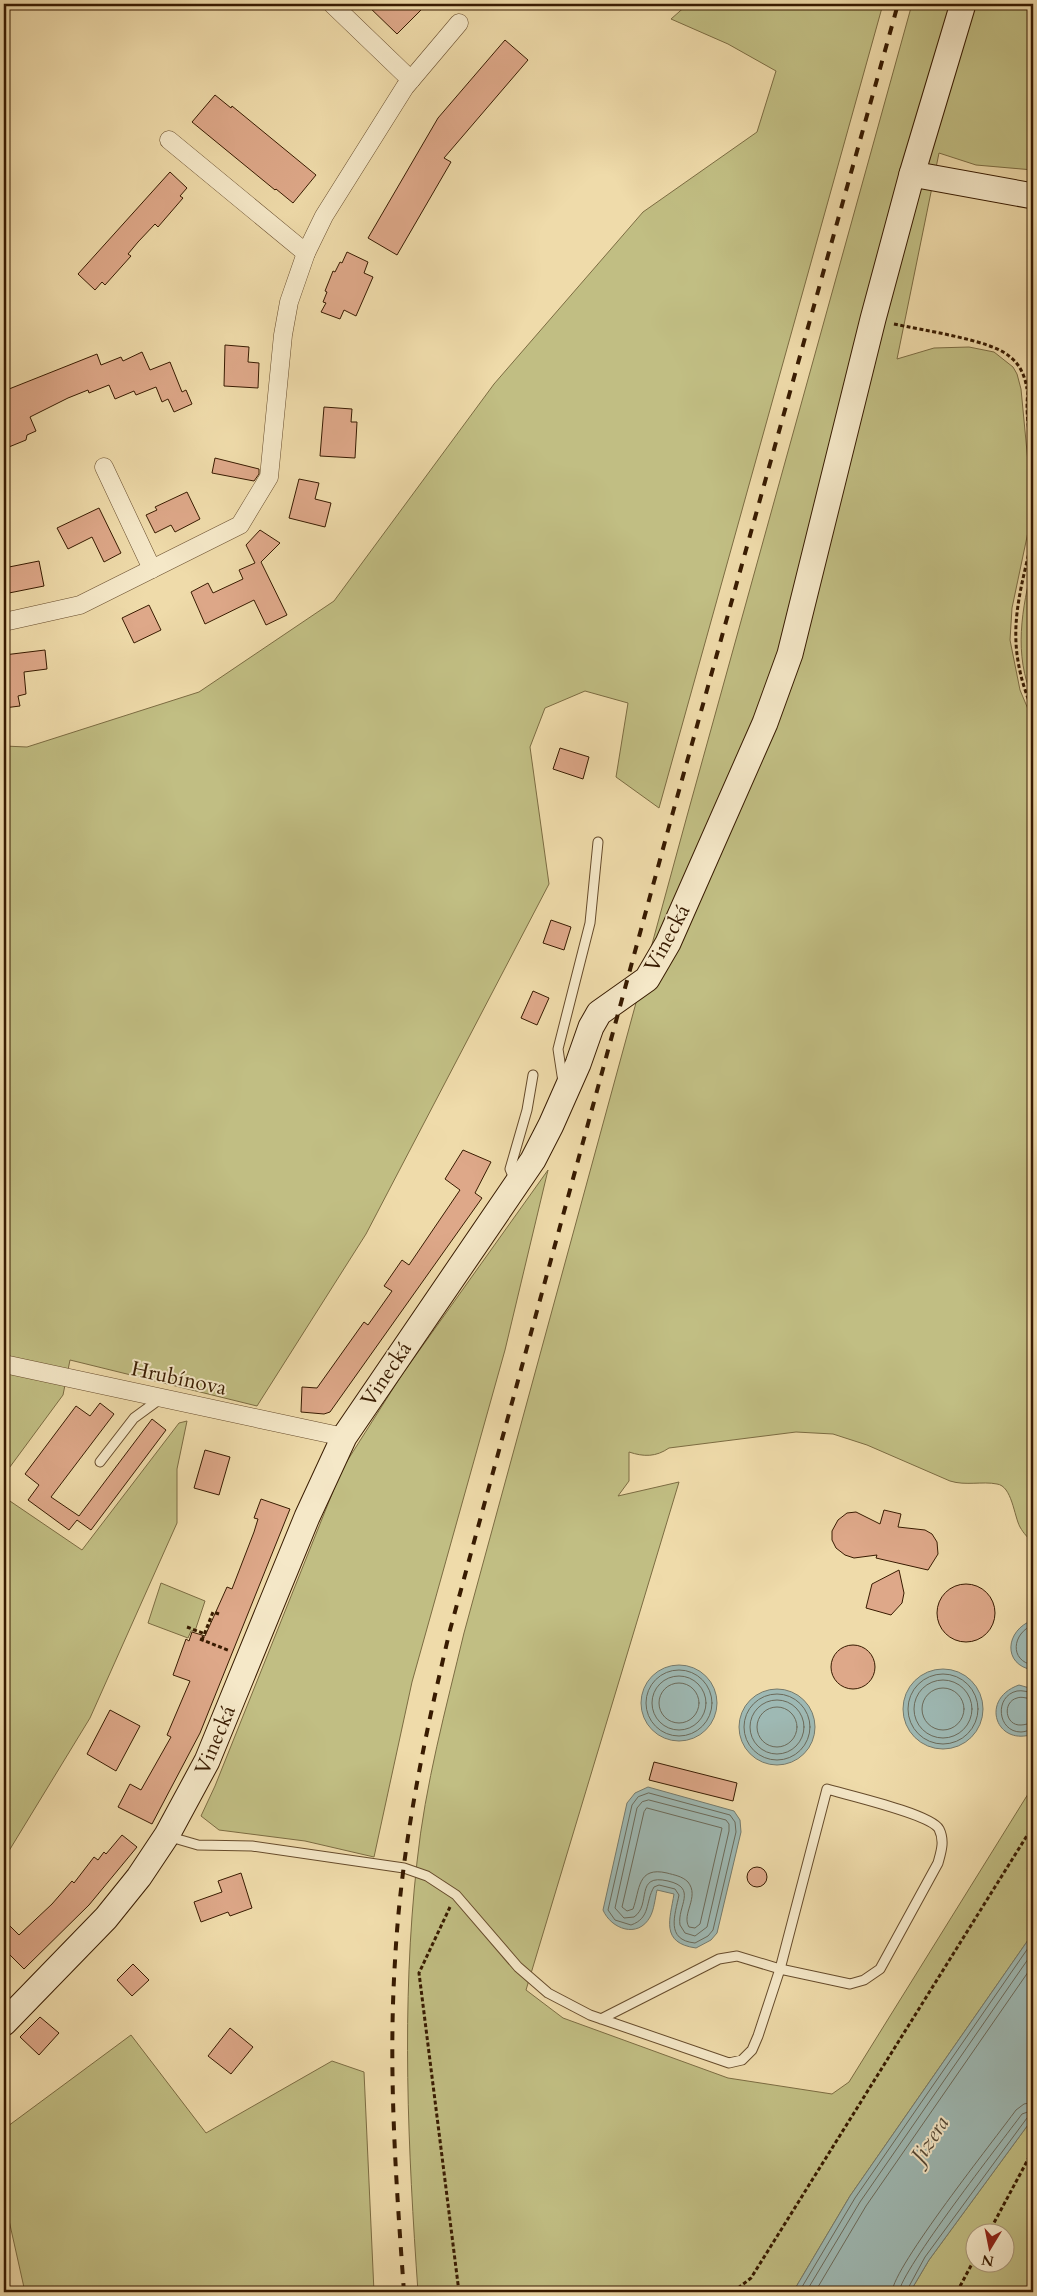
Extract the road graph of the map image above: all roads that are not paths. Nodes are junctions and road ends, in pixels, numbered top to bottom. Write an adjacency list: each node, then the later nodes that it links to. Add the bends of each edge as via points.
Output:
1 (332, 4): 4 (street)
2 (963, 4): 6 (street, Vinecká)
3 (459, 23): 4 (street)
4 (411, 80): 8 (street, via 324,216)
5 (169, 140): 8 (street)
6 (912, 174): 7 (street); 14 (street, Vinecká, via 790,654 765,724 668,943 647,979 599,1013)
7 (1033, 196)
8 (306, 254): 10 (street, via 289,302 283,335 269,477 240,524)
9 (104, 467): 10 (street)
10 (152, 569): 11 (street, via 80,605)
11 (4, 622)
12 (598, 842): 14 (lane, via 590,923 558,1049)
13 (533, 1074): 15 (lane, via 527,1110 510,1169)
14 (565, 1093): 15 (street, Vinecká)
15 (517, 1186): 18 (street, Vinecká)
16 (4, 1364): 17 (street, Hrubínova)
17 (162, 1397): 18 (street, Hrubínova); 19 (lane, via 134,1418)
18 (344, 1437): 20 (street, Vinecká, via 307,1518 207,1761)
19 (100, 1462)
20 (167, 1836): 22 (lane, via 198,1845 252,1846 404,1868 427,1876 456,1895 518,1966 548,1993); 23 (street, Vinecká, via 106,1918)
21 (780, 1969): 21 (lane, via 850,1984 864,1980 880,1969 938,1863 943,1845 938,1828 924,1817 828,1789); 22 (lane, via 737,1956 719,1959); 22 (lane, via 758,2036 752,2050 742,2060 730,2063)
22 (601, 2019)
23 (4, 2023)

